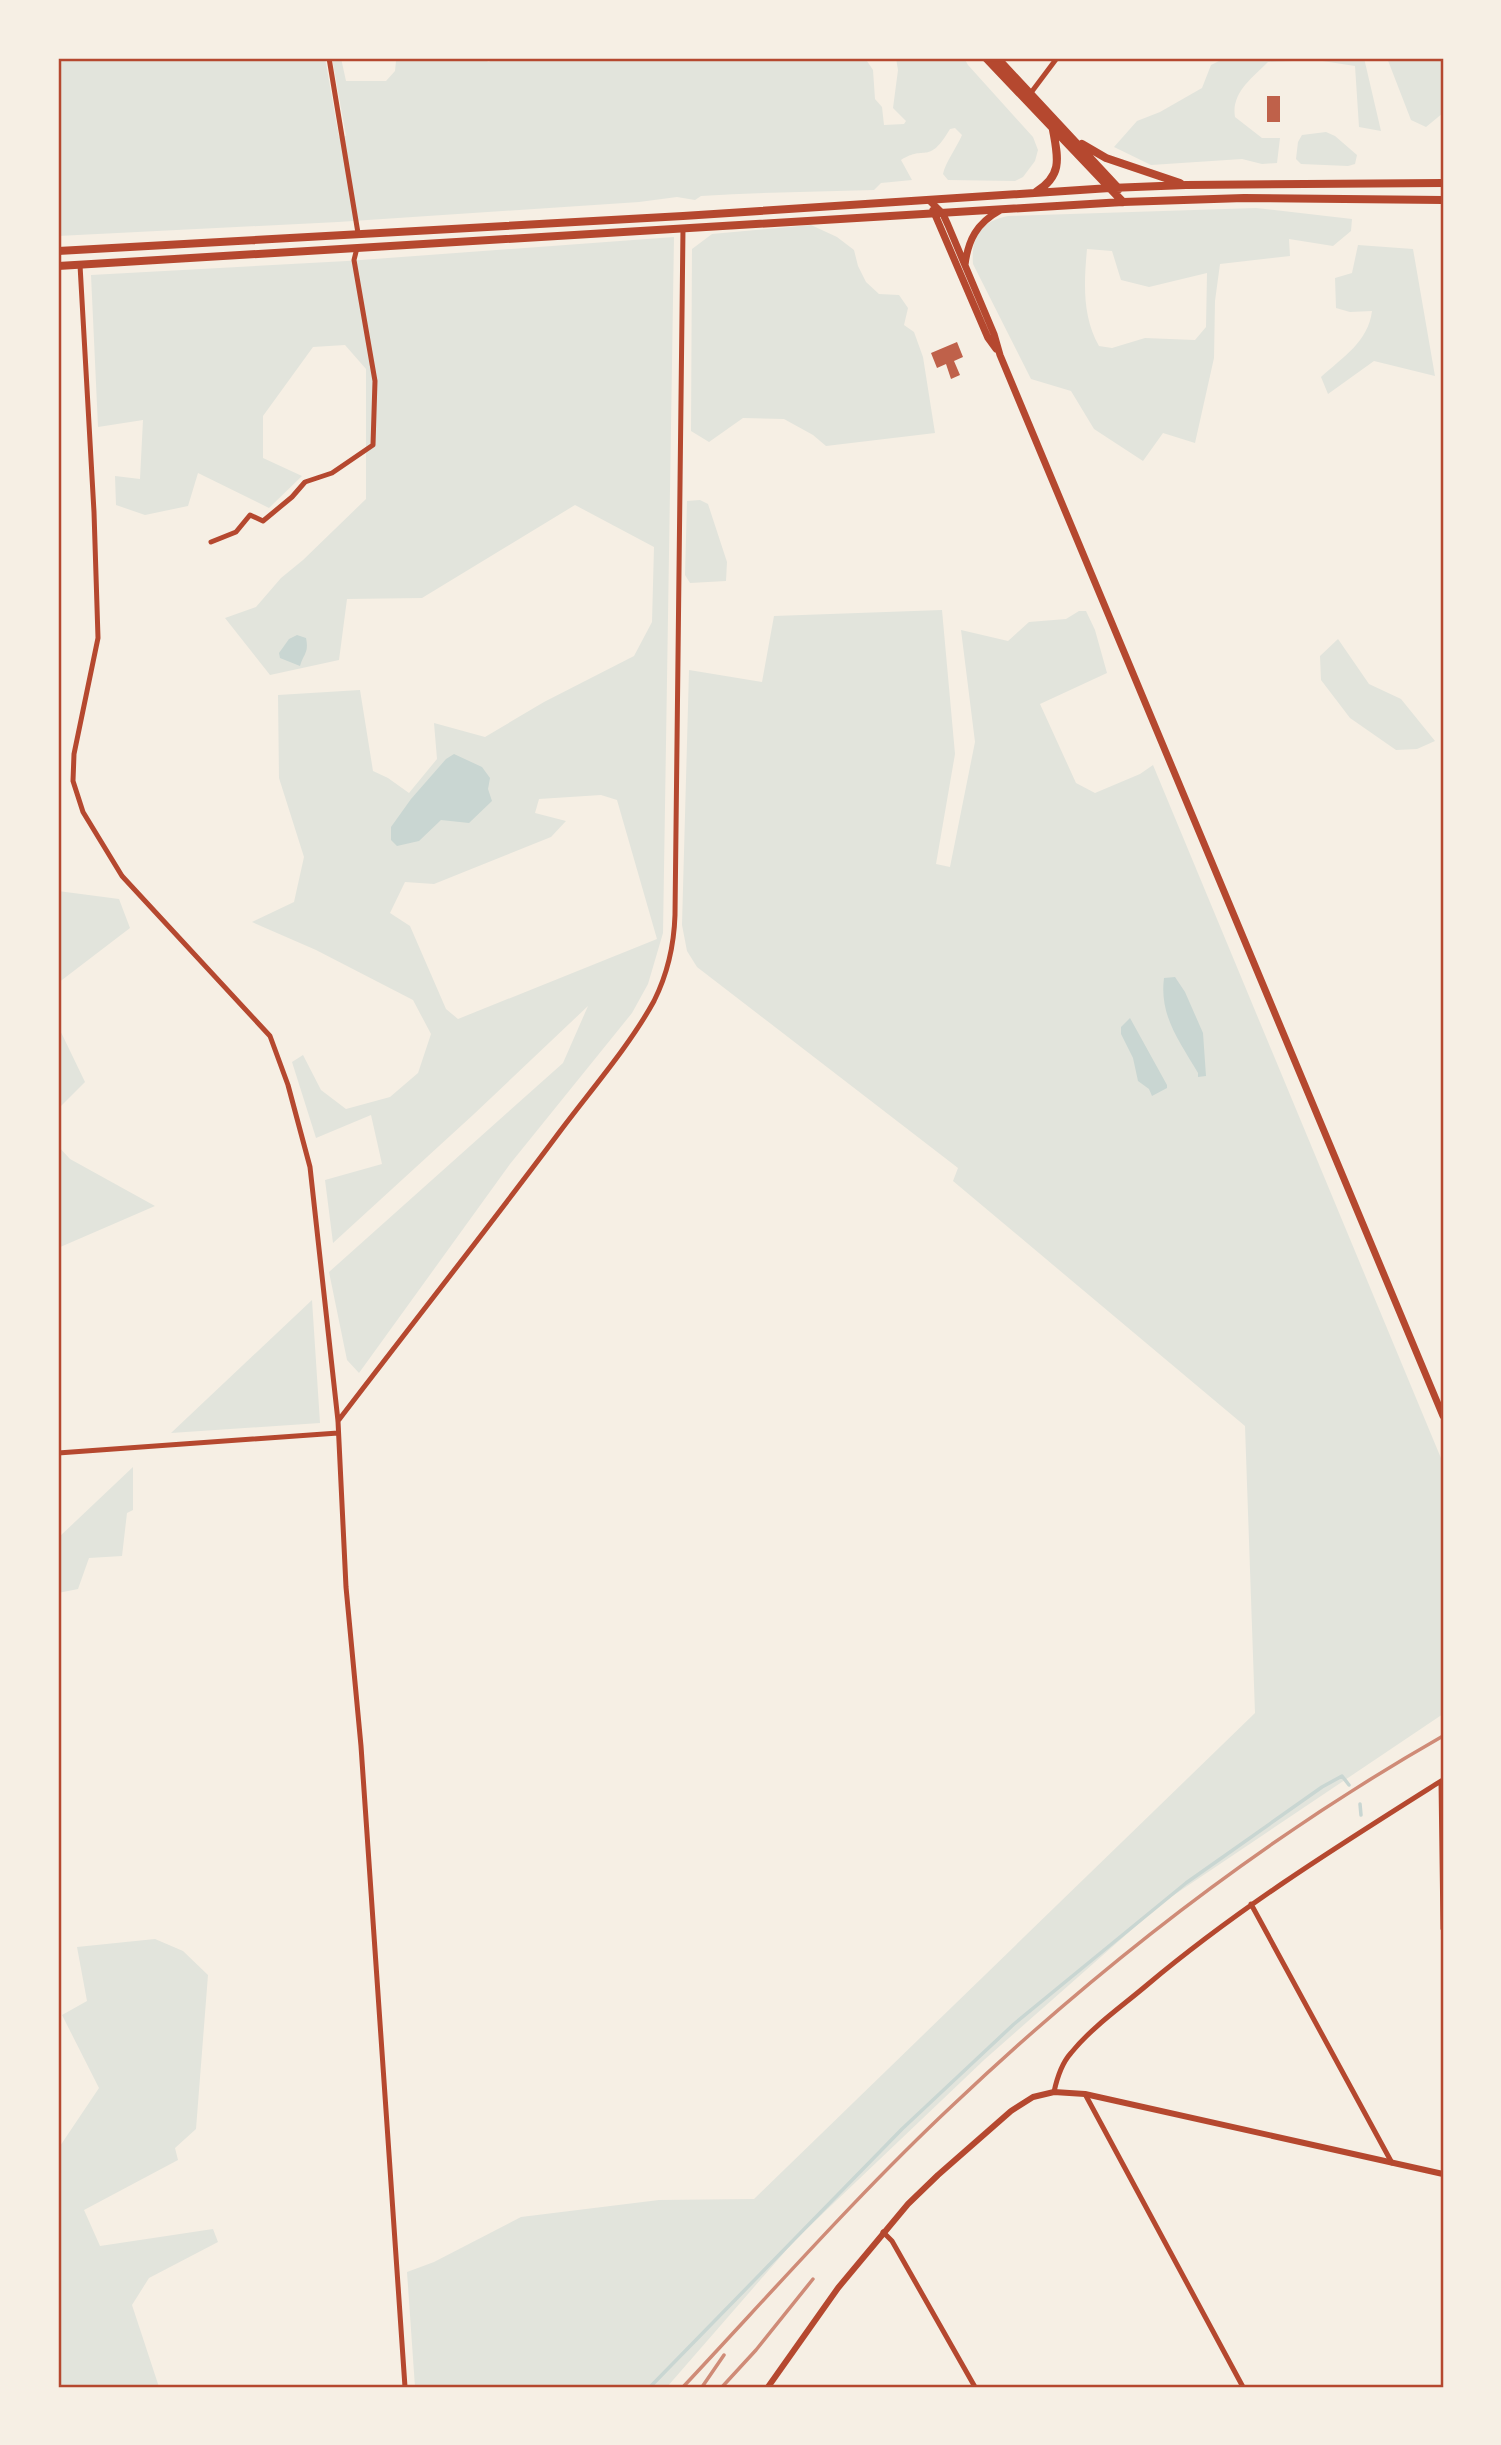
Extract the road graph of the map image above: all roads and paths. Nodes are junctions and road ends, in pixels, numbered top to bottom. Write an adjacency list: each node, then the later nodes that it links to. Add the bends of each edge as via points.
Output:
1 (329, 58): 18 (street)
2 (986, 58): 6 (main road)
3 (997, 58): 5 (main road)
4 (1056, 58): 5 (street)
5 (1030, 94): 7 (main road)
6 (1053, 129): 10 (main road); 11 (main road, via 1057,167 1047,185)
7 (1075, 141): 9 (main road, via 1106,158); 10 (main road)
8 (1443, 183): 9 (main road)
9 (1186, 185): 10 (main road)
10 (1115, 188): 11 (main road); 14 (main road)
11 (1034, 194): 12 (main road)
12 (929, 200): 16 (main road); 18 (main road)
13 (1443, 200): 14 (main road)
14 (1123, 202): 15 (main road)
15 (999, 211): 16 (main road); 23 (main road, via 976,229 967,246)
16 (939, 214): 17 (main road); 23 (main road); 24 (main road, via 988,338)
17 (683, 227): 19 (main road); 27 (street, via 673,950 643,1019)
18 (358, 233): 20 (main road)
19 (357, 248): 21 (main road); 25 (street, via 354,260 375,381 373,445 332,472 305,482 263,521 250,515 236,532)
20 (58, 251)
21 (80, 265): 22 (main road); 27 (street, via 98,638 74,754 73,781 83,812 122,876 270,1037 310,1167)
22 (58, 266)
23 (965, 266): 24 (main road)
24 (1000, 355): 26 (main road)
25 (211, 542)
26 (1443, 1416)
27 (338, 1421): 28 (street)
28 (338, 1433): 29 (street); 38 (street)
29 (58, 1453)
30 (1443, 1895): 31 (street, via 1441,1781); 32 (street)
31 (1251, 1904): 33 (street, via 1099,2026 1062,2066); 35 (street)
32 (1443, 1929)
33 (1054, 2092): 34 (street); 37 (street, via 1033,2097 1011,2111 938,2175)
34 (1085, 2094): 35 (street); 41 (street)
35 (1392, 2163): 36 (street)
36 (1443, 2175)
37 (883, 2232): 39 (street); 40 (street)
38 (405, 2387)
39 (768, 2387)
40 (975, 2387)
41 (1244, 2387)

